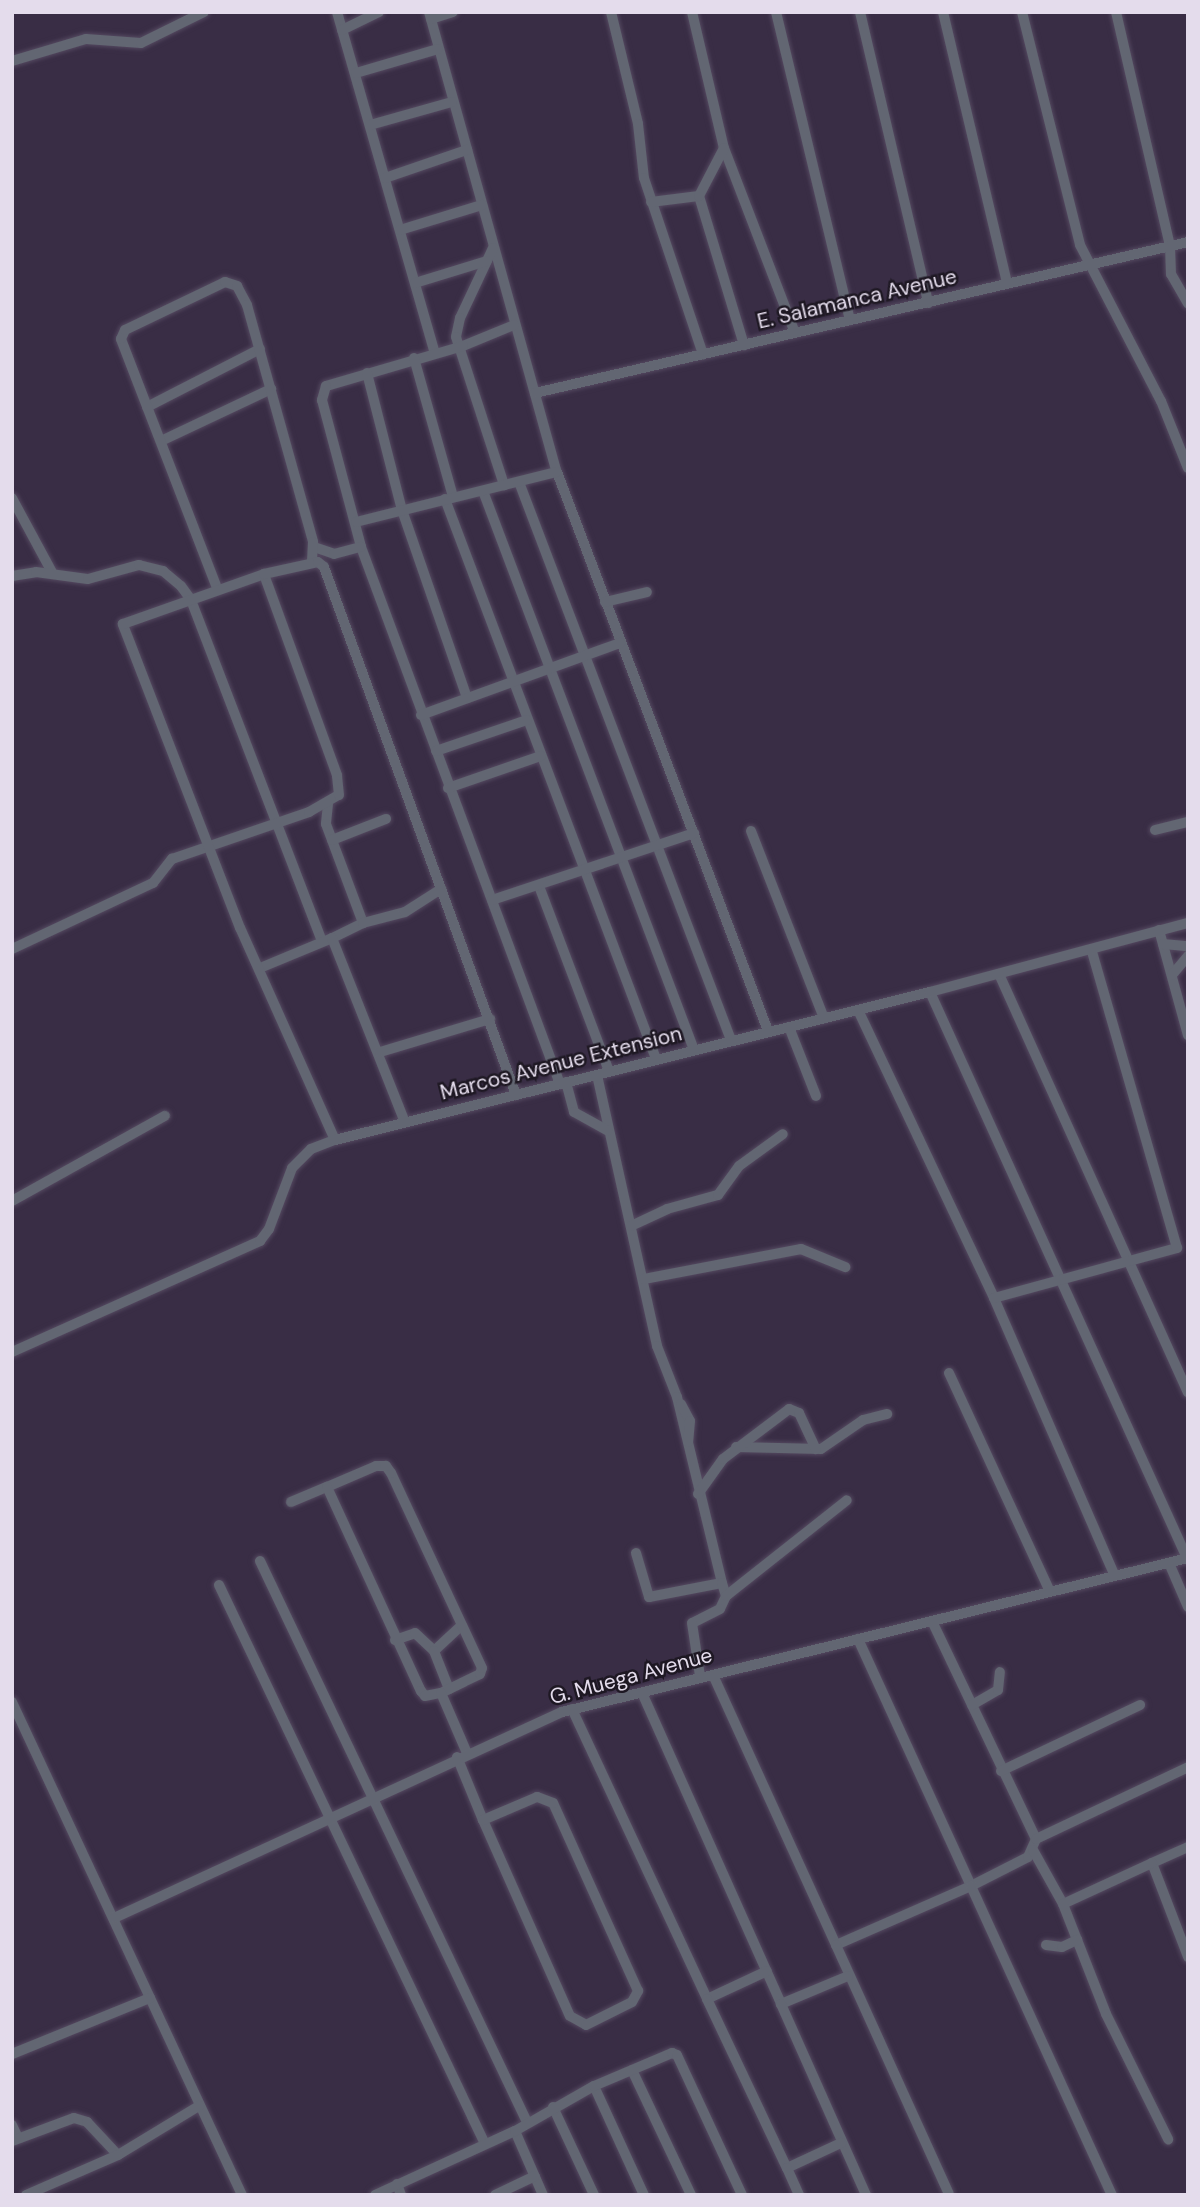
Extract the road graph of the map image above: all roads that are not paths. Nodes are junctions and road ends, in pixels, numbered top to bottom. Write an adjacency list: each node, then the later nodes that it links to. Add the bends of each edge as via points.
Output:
1 (204, 12): 15 (street, via 141,43 86,40)
2 (337, 12): 13 (street)
3 (379, 12): 13 (street)
4 (453, 12): 12 (street)
5 (611, 12): 23 (street)
6 (692, 12): 19 (street)
7 (776, 12): 35 (street)
8 (860, 12): 33 (street)
9 (943, 12): 32 (street)
10 (1022, 12): 30 (street, via 1076,231)
11 (1116, 12): 27 (street)
12 (430, 16): 14 (street)
13 (342, 30): 16 (street)
14 (438, 49): 16 (street); 17 (street)
15 (12, 61)
16 (356, 73): 18 (street)
17 (452, 103): 18 (street); 20 (street)
18 (370, 125): 21 (street)
19 (724, 148): 22 (street); 37 (street)
20 (467, 150): 21 (street); 24 (street)
21 (386, 178): 25 (street)
22 (699, 196): 23 (street); 38 (street)
23 (651, 202): 42 (street)
24 (482, 205): 25 (street); 28 (street)
25 (400, 230): 31 (street)
26 (1188, 242): 27 (street, E. Salamanca Avenue)
27 (1170, 246): 30 (street, E. Salamanca Avenue); 34 (street, via 1173,281)
28 (493, 248): 29 (street); 36 (street)
29 (487, 261): 31 (street); 39 (street, via 460,318 456,337)
30 (1089, 265): 32 (street, E. Salamanca Avenue); 49 (street, via 1161,401)
31 (415, 283): 41 (street)
32 (1007, 283): 33 (street, E. Salamanca Avenue)
33 (928, 303): 35 (street, E. Salamanca Avenue)
34 (1188, 304)
35 (850, 320): 37 (street, E. Salamanca Avenue)
36 (514, 325): 39 (street); 46 (street)
37 (795, 333): 38 (street, E. Salamanca Avenue)
38 (744, 345): 42 (street, E. Salamanca Avenue)
39 (463, 346): 41 (street); 52 (street)
40 (260, 349): 45 (street); 47 (street); 47 (street, via 247,305 232,283 179,302 123,334 122,344)
41 (435, 353): 43 (street)
42 (703, 354): 46 (street, E. Salamanca Avenue)
43 (414, 358): 44 (street); 54 (street)
44 (368, 373): 56 (street); 57 (street, via 326,386 322,397)
45 (271, 389): 48 (street); 58 (street)
46 (535, 393): 50 (street)
47 (147, 407): 48 (street)
48 (161, 441): 64 (street)
49 (1188, 468)
50 (557, 472): 51 (street); 67 (street)
51 (519, 482): 52 (street); 69 (street)
52 (504, 485): 53 (street)
53 (483, 491): 54 (street); 70 (street)
54 (449, 498): 56 (street); 71 (street)
55 (13, 500): 61 (street)
56 (402, 510): 57 (street); 72 (street)
57 (356, 522): 59 (street)
58 (314, 547): 59 (street, via 334,554); 60 (street)
59 (361, 547): 73 (street)
60 (312, 563): 62 (street); 95 (street, via 324,567)
61 (52, 574): 63 (street); 66 (street, via 88,579 124,567 145,566 174,578)
62 (264, 574): 64 (street); 78 (street, via 340,782 339,795)
63 (12, 576)
64 (217, 588): 66 (street)
65 (647, 592): 67 (street)
66 (191, 600): 81 (street); 88 (street, via 123,624)
67 (605, 602): 68 (street)
68 (620, 643): 69 (street); 86 (street)
69 (585, 654): 70 (street); 90 (street)
70 (549, 667): 71 (street); 91 (street)
71 (513, 680): 72 (street); 74 (street)
72 (467, 698): 73 (street)
73 (421, 715): 75 (street)
74 (527, 720): 75 (street); 76 (street)
75 (436, 751): 77 (street)
76 (541, 756): 77 (street); 93 (street)
77 (448, 788): 96 (street)
78 (328, 804): 79 (street); 83 (street)
79 (309, 812): 81 (street); 83 (street)
80 (386, 820): 87 (street)
81 (279, 822): 89 (street); 100 (street)
82 (1188, 822): 84 (street)
83 (326, 824): 87 (street)
84 (1155, 830)
85 (751, 831): 112 (street)
86 (694, 833): 90 (street); 114 (street)
87 (332, 840): 97 (street)
88 (209, 845): 89 (street); 92 (street); 103 (street, via 173,859 153,883)
89 (223, 845): 92 (street)
90 (657, 846): 91 (street); 116 (street)
91 (620, 854): 93 (street); 117 (street)
92 (214, 858): 106 (street)
93 (585, 868): 94 (street); 119 (street)
94 (539, 886): 96 (street); 120 (street)
95 (441, 889): 97 (street, via 405,912); 111 (street)
96 (492, 900): 122 (street)
97 (363, 923): 100 (street)
98 (1188, 923): 99 (street, Marcos Avenue Extension)
99 (1159, 930): 101 (street); 104 (street, Marcos Avenue Extension)
100 (327, 940): 106 (street); 118 (street)
101 (1163, 944): 102 (street); 108 (street)
102 (1188, 946)
103 (12, 949)
104 (1091, 949): 107 (street, Marcos Avenue Extension); 132 (street, via 1177,1248)
105 (1188, 956): 108 (street)
106 (260, 968): 129 (street)
107 (999, 974): 109 (street, Marcos Avenue Extension); 132 (street)
108 (1172, 975): 115 (street)
109 (930, 992): 110 (street, Marcos Avenue Extension); 135 (street)
110 (858, 1010): 112 (street, Marcos Avenue Extension); 136 (street)
111 (490, 1018): 118 (street); 123 (street)
112 (824, 1018): 113 (street, Marcos Avenue Extension)
113 (789, 1027): 114 (street, Marcos Avenue Extension); 124 (street)
114 (768, 1031): 116 (street, Marcos Avenue Extension)
115 (1188, 1035)
116 (731, 1040): 117 (street, Marcos Avenue Extension)
117 (694, 1050): 119 (street, Marcos Avenue Extension)
118 (380, 1052): 126 (street)
119 (656, 1059): 120 (street, Marcos Avenue Extension)
120 (609, 1071): 121 (street, Marcos Avenue Extension)
121 (597, 1074): 122 (street, Marcos Avenue Extension); 127 (street)
122 (563, 1083): 123 (street, Marcos Avenue Extension); 127 (street, via 574,1112)
123 (516, 1095): 126 (street, Marcos Avenue Extension)
124 (816, 1096)
125 (165, 1116): 130 (street)
126 (405, 1122): 129 (street, Marcos Avenue Extension)
127 (607, 1130): 131 (street)
128 (783, 1133): 131 (street, via 739,1166 718,1195 667,1209)
129 (335, 1140): 137 (street, Marcos Avenue Extension, via 311,1149 292,1168 260,1241)
130 (12, 1201)
131 (631, 1226): 134 (street)
132 (1129, 1261): 135 (street); 139 (street)
133 (845, 1267): 134 (street, via 801,1249)
134 (644, 1279): 144 (street, via 657,1346 677,1397)
135 (1063, 1282): 136 (street); 148 (street)
136 (994, 1298): 151 (street)
137 (12, 1352)
138 (950, 1373): 154 (street)
139 (1188, 1392)
140 (887, 1414): 142 (street, via 863,1420 826,1447)
141 (736, 1447): 142 (street); 142 (street, via 789,1409 799,1413); 144 (street)
142 (816, 1449)
143 (327, 1487): 146 (street); 158 (street, via 386,1466); 160 (street)
144 (698, 1494): 152 (street)
145 (846, 1500): 155 (street)
146 (291, 1502)
147 (636, 1553): 152 (street, via 649,1597)
148 (1187, 1558): 150 (street, G. Muega Avenue)
149 (260, 1561): 174 (street)
150 (1169, 1563): 151 (street, G. Muega Avenue); 156 (street)
151 (1114, 1574): 154 (street, G. Muega Avenue)
152 (722, 1583): 155 (street)
153 (219, 1585): 175 (street)
154 (1049, 1589): 157 (street, G. Muega Avenue)
155 (726, 1596): 164 (street, via 720,1609 692,1623)
156 (1188, 1607)
157 (933, 1623): 159 (street, G. Muega Avenue); 168 (street)
158 (462, 1625): 161 (street); 165 (street, via 482,1672)
159 (858, 1639): 163 (street, G. Muega Avenue); 181 (street)
160 (395, 1640): 161 (street, via 415,1633); 165 (street, via 423,1695)
161 (434, 1651): 165 (street)
162 (1000, 1672): 168 (street, via 998,1690)
163 (713, 1675): 164 (street, G. Muega Avenue); 185 (street)
164 (701, 1676): 166 (street, G. Muega Avenue)
165 (445, 1691): 171 (street)
166 (643, 1695): 170 (street, G. Muega Avenue); 188 (street)
167 (12, 1702): 183 (street)
168 (972, 1705): 173 (street)
169 (1140, 1705): 173 (street)
170 (572, 1709): 171 (street, G. Muega Avenue); 191 (street)
171 (462, 1755): 174 (street, G. Muega Avenue); 176 (street)
172 (1188, 1767): 177 (street)
173 (1001, 1770): 177 (street)
174 (374, 1797): 175 (street, G. Muega Avenue); 198 (street)
175 (328, 1818): 183 (street, G. Muega Avenue); 204 (street)
176 (483, 1820): 176 (street, via 574,2021 586,2025 632,2002 638,1991 553,1803 537,1797)
177 (1036, 1839): 179 (street)
178 (1188, 1847): 180 (street)
179 (1033, 1850): 181 (street, via 1020,1863); 182 (street, via 1045,1863)
180 (1152, 1863): 182 (street); 187 (street)
181 (971, 1886): 185 (street); 221 (street)
182 (1063, 1904): 184 (street)
183 (114, 1918): 190 (street)
184 (1077, 1940): 186 (street, via 1062,1947); 202 (street, via 1106,2014)
185 (836, 1945): 189 (street)
186 (1046, 1945)
187 (1188, 1957)
188 (767, 1971): 191 (street); 192 (street)
189 (848, 1976): 192 (street); 209 (street)
190 (150, 1998): 193 (street); 196 (street)
191 (707, 1998): 206 (street)
192 (781, 2004): 203 (street)
193 (12, 2054)
194 (632, 2070): 195 (street); 217 (street); 218 (street, via 677,2055)
195 (594, 2086): 197 (street); 216 (street)
196 (199, 2106): 205 (street); 211 (street)
197 (552, 2107): 198 (street); 215 (street)
198 (527, 2122): 200 (street)
199 (12, 2125): 201 (street)
200 (515, 2131): 204 (street); 207 (street)
201 (15, 2139): 205 (street, via 65,2119 78,2119)
202 (1168, 2139)
203 (841, 2143): 206 (street); 220 (street)
204 (485, 2144): 208 (street)
205 (118, 2155): 210 (street)
206 (787, 2168): 219 (street)
207 (535, 2176): 213 (street); 214 (street)
208 (399, 2189): 212 (street)
209 (949, 2194)
210 (26, 2195)
211 (243, 2195)
212 (375, 2195)
213 (495, 2195)
214 (543, 2195)
215 (594, 2195)
216 (645, 2195)
217 (691, 2195)
218 (742, 2195)
219 (799, 2195)
220 (866, 2195)
221 (1112, 2195)

